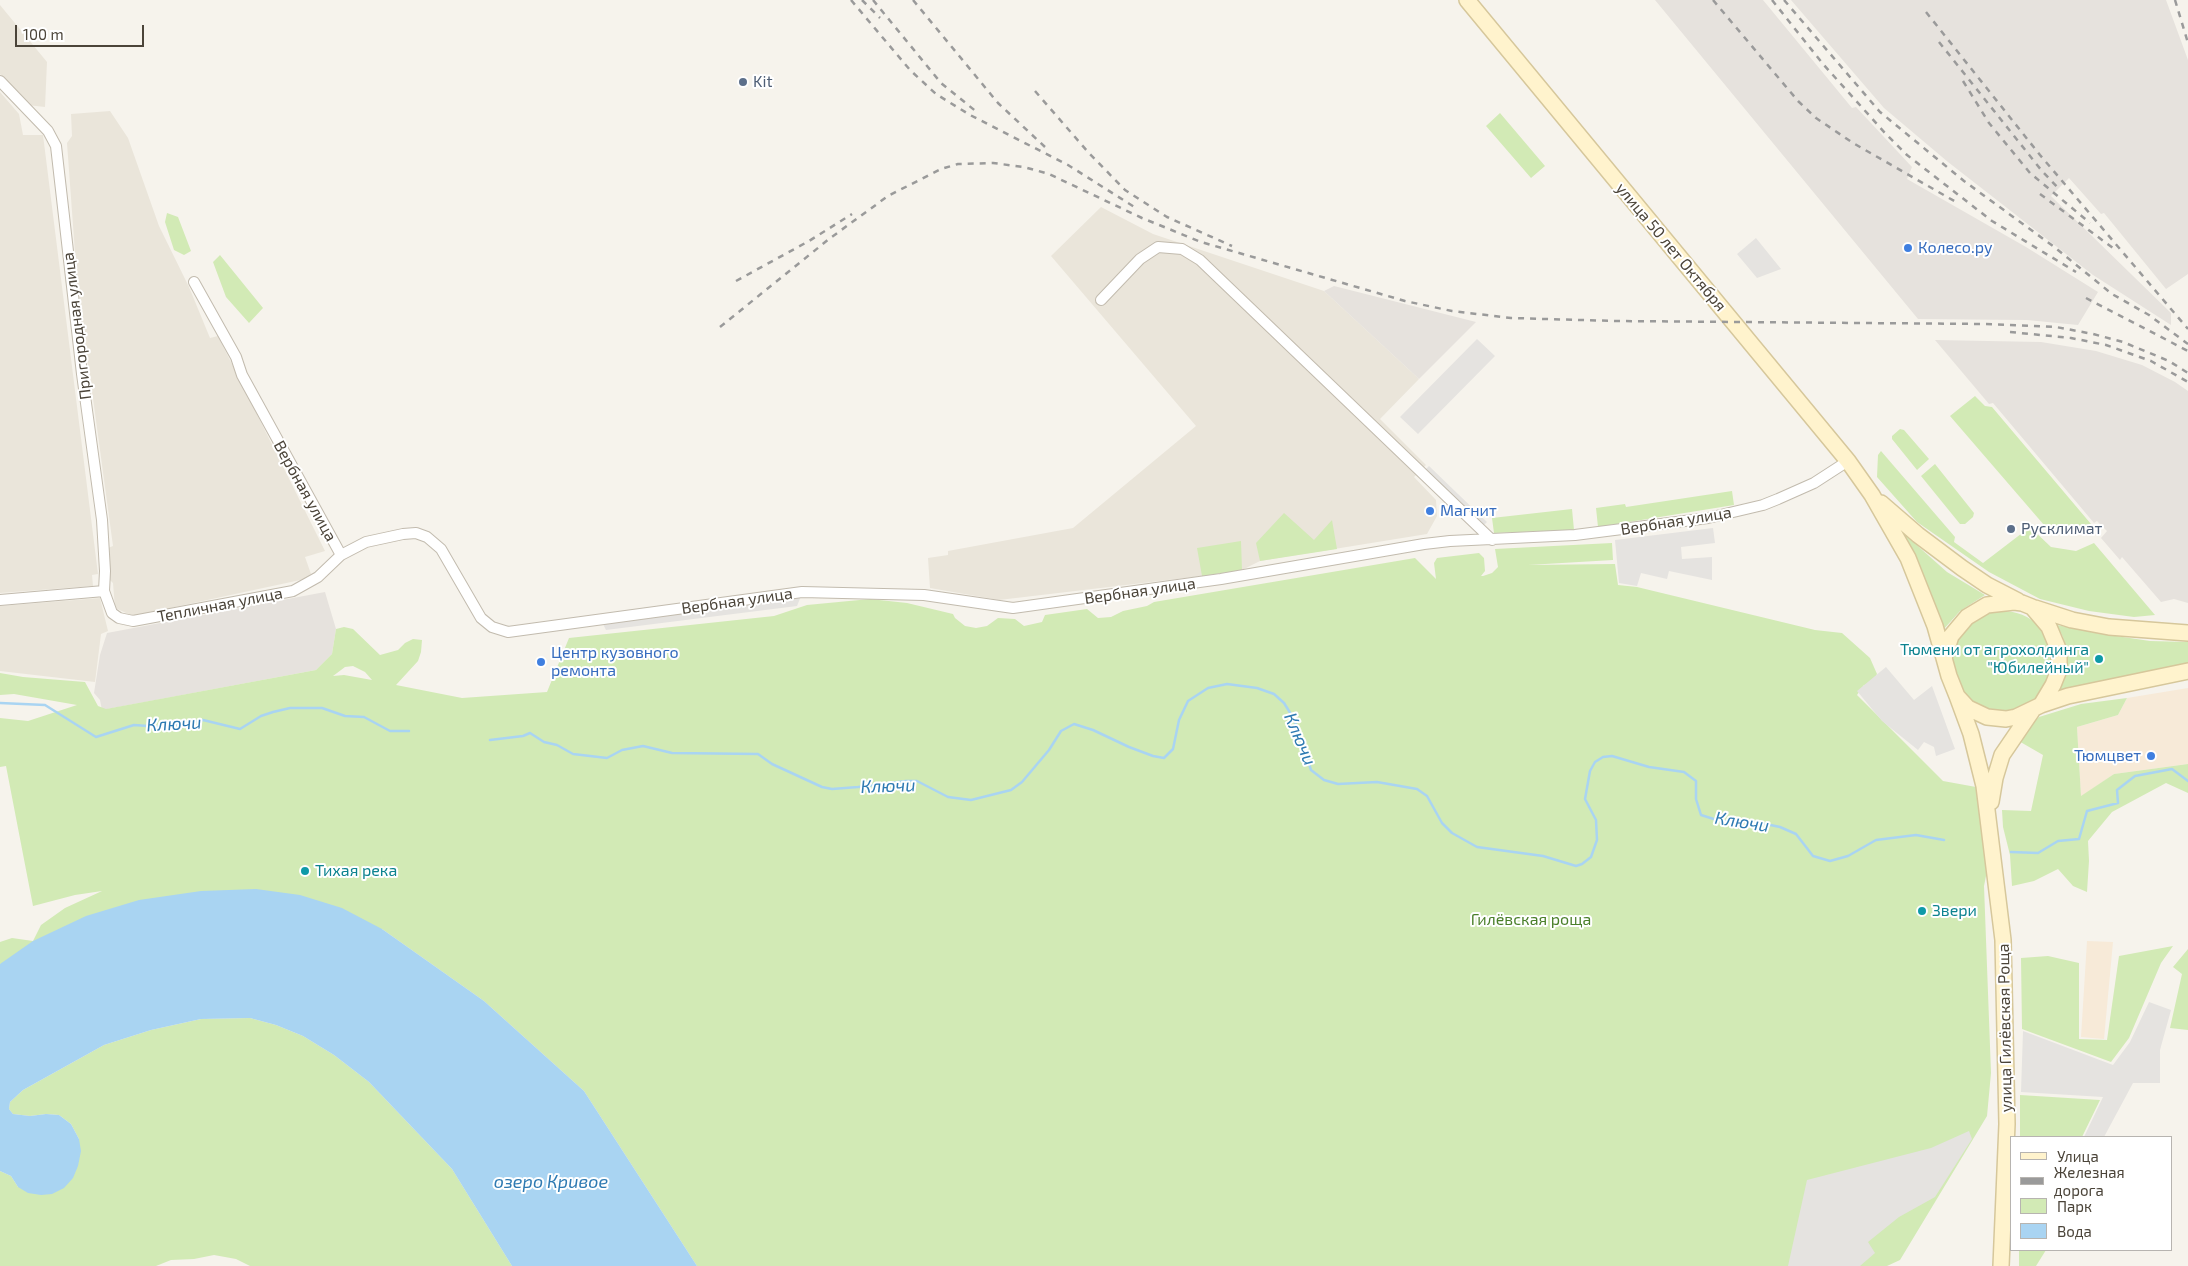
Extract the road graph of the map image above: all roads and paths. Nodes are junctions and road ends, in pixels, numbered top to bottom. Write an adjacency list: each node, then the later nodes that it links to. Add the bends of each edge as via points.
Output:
1 (1467, 0): 5 (main road, улица 50 лет Октября)
2 (0, 81): 9 (street, Пригородная улица, via 48,131 56,146 102,520)
3 (194, 282): 8 (street, Вербная улица)
4 (1101, 300): 7 (street, via 1140,260 1158,247 1182,250 1200,260)
5 (1848, 461): 6 (main road, улица 50 лет Октября); 7 (street, Вербная улица, via 1814,483 1778,499 1718,516 1593,533)
6 (1872, 495): 11 (main road, via 1962,568); 13 (main road, via 1908,558)
7 (1492, 540): 8 (street, Вербная улица, via 1424,544 1200,583 1013,608 924,595 802,592 508,632 492,627 481,618 441,549 427,538 416,533 384,538 366,542)
8 (341, 556): 9 (street, Тепличная улица, via 318,577 293,591 133,621 112,613)
9 (104, 591): 10 (street)
10 (0, 600)
11 (2027, 605): 12 (main road, via 2072,620 2109,627); 13 (main road, via 1997,603 1977,610 1952,636); 16 (main road, via 2049,627 2059,651 2056,678 2048,695)
12 (2188, 633)
13 (1944, 658): 15 (main road)
14 (2188, 671): 16 (main road, via 2068,696)
15 (1957, 696): 16 (main road, via 1968,708 1986,717 2006,718); 17 (main road, via 1978,763)
16 (2036, 708): 17 (main road, via 2007,747 1997,768)
17 (1989, 820): 18 (main road, улица Гилёвская Роща, via 2004,940 2007,1124)
18 (2001, 1266)

